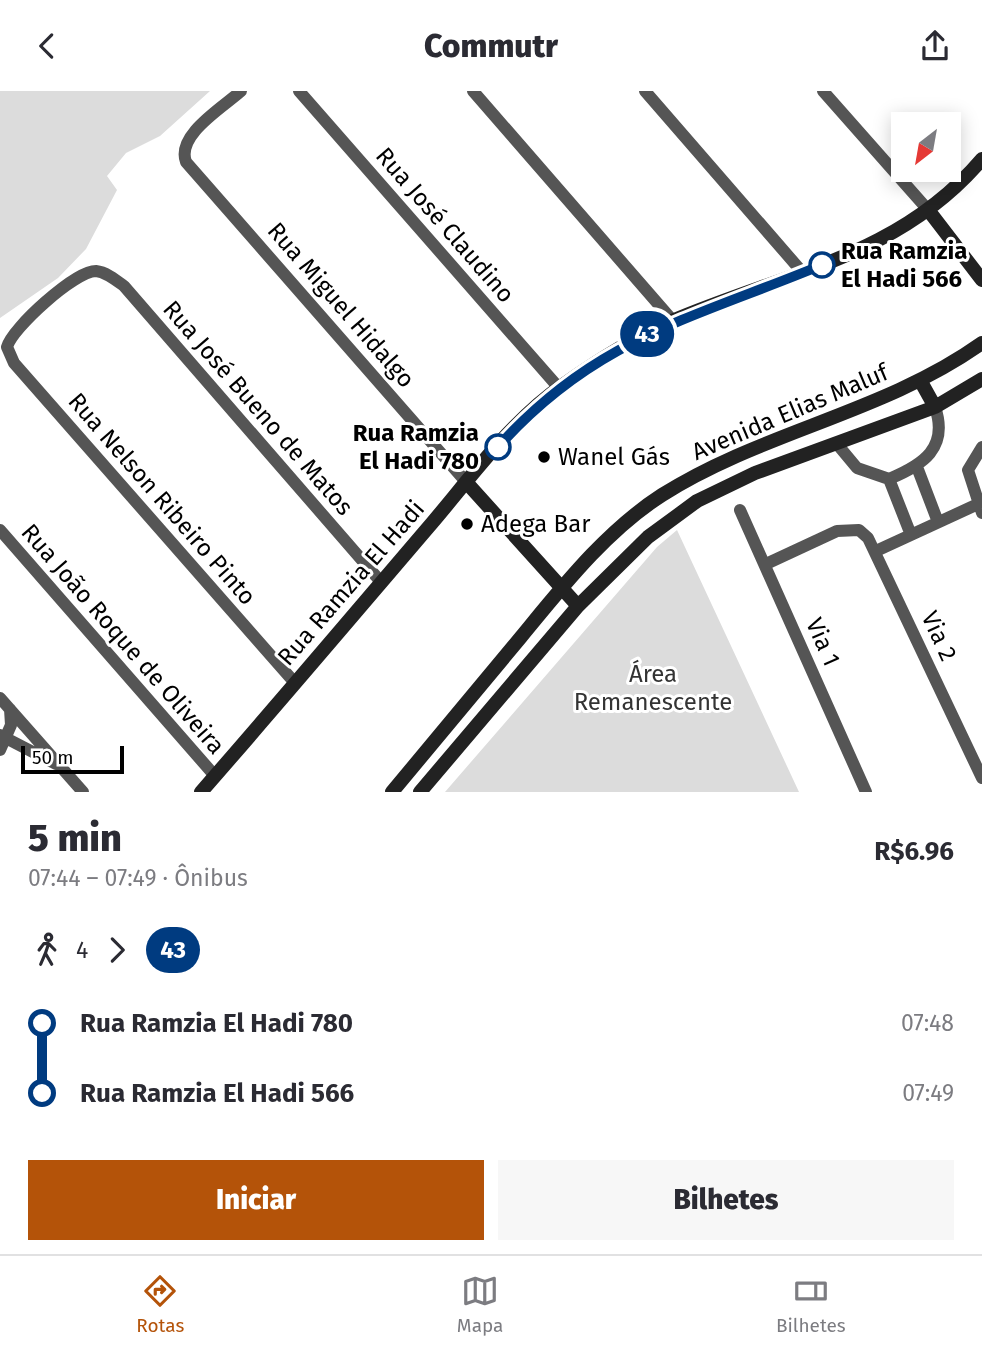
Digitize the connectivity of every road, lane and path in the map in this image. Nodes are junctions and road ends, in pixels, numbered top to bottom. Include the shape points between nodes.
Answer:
1 (241, 91) edge
2 (299, 91) edge
3 (473, 91) edge
4 (645, 91) edge
5 (823, 91) edge
6 (982, 159) edge
7 (929, 211) junction
8 (97, 271) joint
9 (803, 273) junction
10 (982, 281) edge
11 (673, 321) junction
12 (982, 343) edge
13 (982, 379) edge
14 (920, 380) junction
15 (559, 388) junction
16 (876, 403) junction
17 (935, 407) junction
18 (837, 444) junction
19 (982, 447) edge
20 (917, 467) junction
21 (889, 479) junction
22 (467, 482) junction
23 (980, 509) edge
24 (740, 510) dead end
25 (938, 522) junction
26 (0, 530) edge
27 (911, 535) junction
28 (876, 551) junction
29 (766, 564) junction
30 (382, 582) junction
31 (562, 589) junction
32 (578, 605) junction
33 (295, 683) junction
34 (0, 698) edge
35 (10, 709) junction
36 (2, 741) edge
37 (62, 767) junction
38 (215, 776) junction
39 (982, 778) edge
40 (83, 792) edge
41 (201, 792) edge
42 (392, 792) edge
43 (420, 792) edge
44 (866, 792) edge

1 - 22 street, Rua Miguel Hidalgo via 186,141 186,162
2 - 15 street, Rua José Claudino
3 - 11 street
4 - 9 street
5 - 7 street
6 - 7 street, Rua Ramzia El Hadi
7 - 9 street, Rua Ramzia El Hadi via 881,241
7 - 10 street
8 - 30 street, Rua José Bueno de Matos via 124,286
8 - 33 street, Rua Nelson Ribeiro Pinto via 69,283 9,339 7,347 14,363
9 - 11 street, Rua Ramzia El Hadi
11 - 15 street, Rua Ramzia El Hadi via 626,344
12 - 14 street, Avenida Elias Maluf
13 - 17 street, Avenida Elias Maluf
14 - 16 street, Avenida Elias Maluf
14 - 17 street
15 - 22 street, Rua Ramzia El Hadi via 523,419
16 - 18 street via 839,428
16 - 31 street, Avenida Elias Maluf via 719,463 662,495 625,522
17 - 18 street, Avenida Elias Maluf
17 - 20 street via 939,436
18 - 21 street via 857,468
18 - 32 street, Avenida Elias Maluf via 755,473 697,501 648,537
19 - 23 street via 970,462 968,479
20 - 21 street
20 - 25 street
21 - 27 street
22 - 30 street, Rua Ramzia El Hadi
22 - 31 street, Rua Miguel Hidalgo
23 - 25 street
24 - 29 street, Via 1
25 - 27 street
26 - 38 street, Rua João Roque de Oliveira
27 - 28 street
28 - 29 street via 859,530 849,528
28 - 39 street, Via 2
29 - 44 street, Via 1
30 - 33 street, Rua Ramzia El Hadi
31 - 32 street
31 - 42 street, Avenida Elias Maluf
32 - 43 street, Avenida Elias Maluf
33 - 38 street, Rua Ramzia El Hadi
34 - 35 street
35 - 36 street via 11,725
35 - 37 street
36 - 37 street
37 - 40 street
38 - 41 street, Rua Ramzia El Hadi

